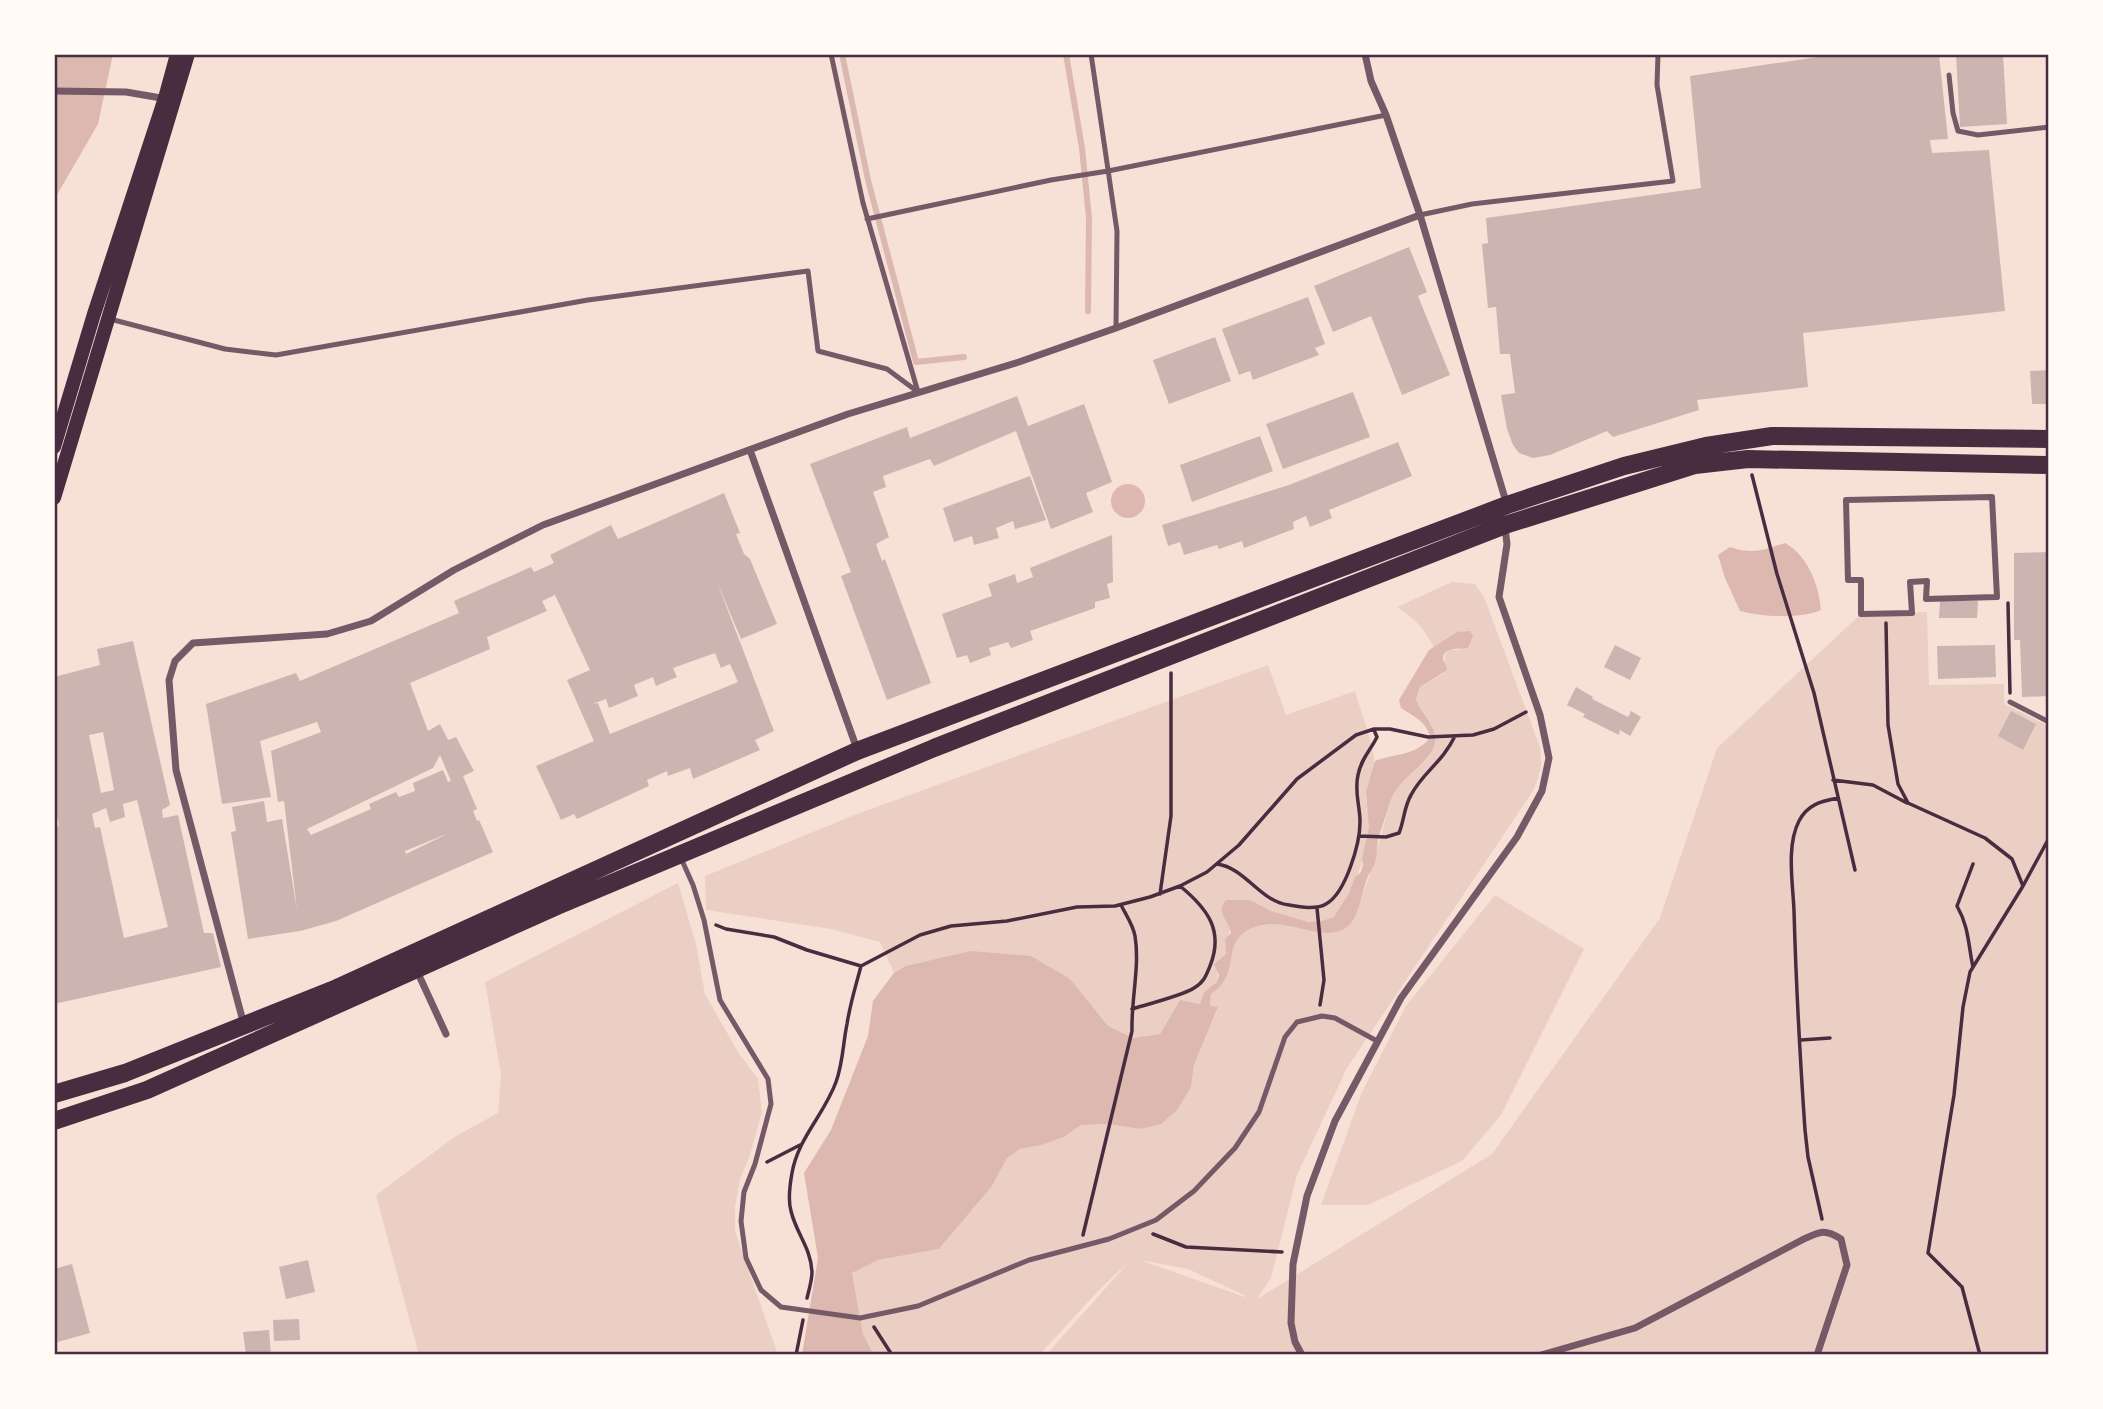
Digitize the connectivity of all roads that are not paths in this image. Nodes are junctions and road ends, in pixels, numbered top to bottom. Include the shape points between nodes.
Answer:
1 (177, 54) edge
2 (188, 54) edge
3 (831, 54) edge
4 (1091, 54) edge
5 (1365, 54) edge
6 (1658, 54) edge
7 (1949, 75) dead end
8 (54, 91) edge
9 (170, 100) junction
10 (1386, 115) junction
11 (2049, 127) edge
12 (1108, 171) junction
13 (1420, 215) junction
14 (867, 219) junction
15 (101, 316) junction
16 (1116, 328) junction
17 (918, 393) junction
18 (2049, 439) edge
19 (54, 447) edge
20 (750, 450) junction
21 (2049, 465) edge
22 (54, 498) edge
23 (1507, 505) junction
24 (1505, 525) junction
25 (1886, 614) joint
26 (2010, 702) road end
27 (2049, 722) edge
28 (857, 751) junction
29 (679, 853) junction
30 (416, 968) junction
31 (244, 1025) junction
32 (446, 1034) dead end
33 (1377, 1041) junction
34 (54, 1094) edge
35 (54, 1121) edge
36 (1302, 1355) edge
37 (1541, 1355) edge
38 (1816, 1355) edge

1 - 9 main road
2 - 9 main road
3 - 14 lane
4 - 12 lane
5 - 10 street
6 - 13 lane via 1657,85 1673,181 1472,204
7 - 11 lane via 1958,131 1978,135
8 - 9 street via 126,92
9 - 15 main road
10 - 12 lane
10 - 13 street
12 - 14 lane
12 - 16 lane via 1117,232
13 - 16 street
13 - 23 street
14 - 17 lane
15 - 17 lane via 225,349 276,355 588,300 808,271 818,351 887,369
15 - 19 main road
15 - 22 main road
16 - 17 street
17 - 20 street
18 - 23 main road via 1772,436 1624,466
20 - 28 street
20 - 31 street via 543,525 454,570 371,621 327,634 193,643 175,661 169,680 176,769
21 - 24 main road via 1748,459 1695,465
23 - 24 street
23 - 28 main road
24 - 29 main road
24 - 33 street via 1507,544 1499,597 1537,707 1549,758 1542,790 1517,837 1401,999
25 - 25 street via 1861,614 1861,580 1847,580 1846,500 1992,497 1997,597 1926,599 1927,581 1910,582 1912,613
26 - 27 lane
28 - 31 main road via 349,982
29 - 30 main road
29 - 33 lane via 704,920 720,1000 768,1079 771,1104 744,1192 741,1221 746,1258 761,1290 781,1307 860,1318 918,1306 1029,1260 1109,1239 1156,1220 1177,1206 1235,1147 1259,1112 1285,1037 1297,1022 1335,1018
30 - 32 street
30 - 35 main road via 147,1090
31 - 34 main road via 125,1073
33 - 36 street via 1335,1121 1307,1196 1293,1264 1291,1323
37 - 38 street via 1635,1328 1819,1232 1840,1239 1847,1265

